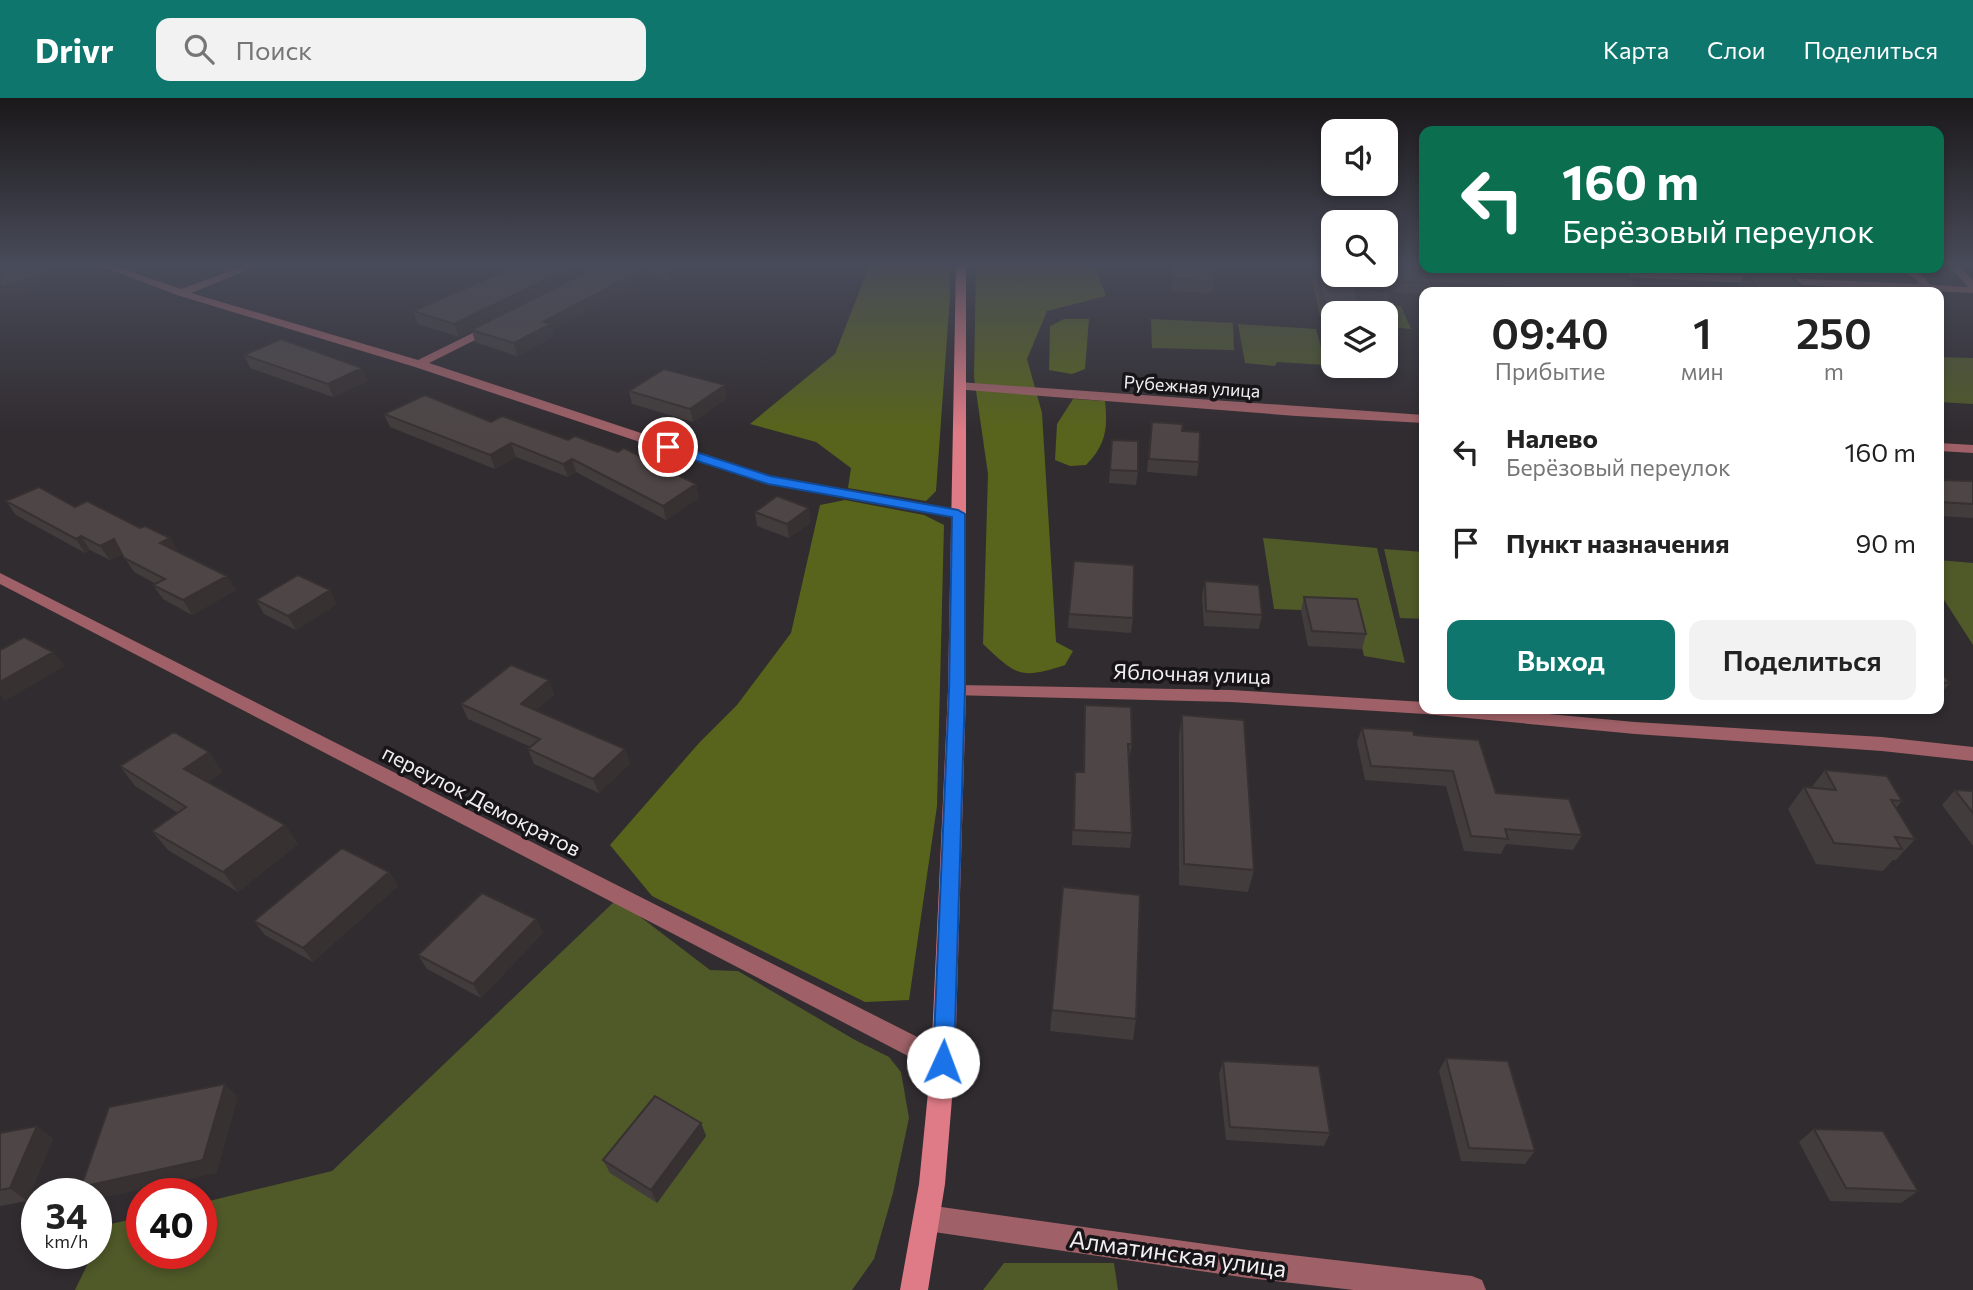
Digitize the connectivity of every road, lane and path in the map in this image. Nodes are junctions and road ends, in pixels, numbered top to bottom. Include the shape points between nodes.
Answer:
1 (270, 320) edge
2 (506, 320) edge
3 (960, 320) edge
4 (419, 364) junction
5 (958, 386) junction
6 (1419, 418) edge
7 (1944, 447) edge
8 (1973, 449) edge
9 (958, 514) junction
10 (0, 578) edge
11 (957, 691) junction
12 (1419, 708) edge
13 (1481, 714) edge
14 (1973, 754) edge
15 (943, 1062) junction
16 (927, 1218) junction
17 (914, 1290) edge
18 (1472, 1290) edge

1 - 4 street
2 - 4 street
3 - 5 street
4 - 9 street via 768,480
5 - 6 street, Рубежная улица
5 - 9 street
7 - 8 street
9 - 11 street
10 - 15 street, переулок Демократов
11 - 12 street, Яблочная улица via 1231,696
11 - 15 street
13 - 14 street
15 - 16 street
16 - 17 street
16 - 18 street, Алматинская улица via 1248,1264

